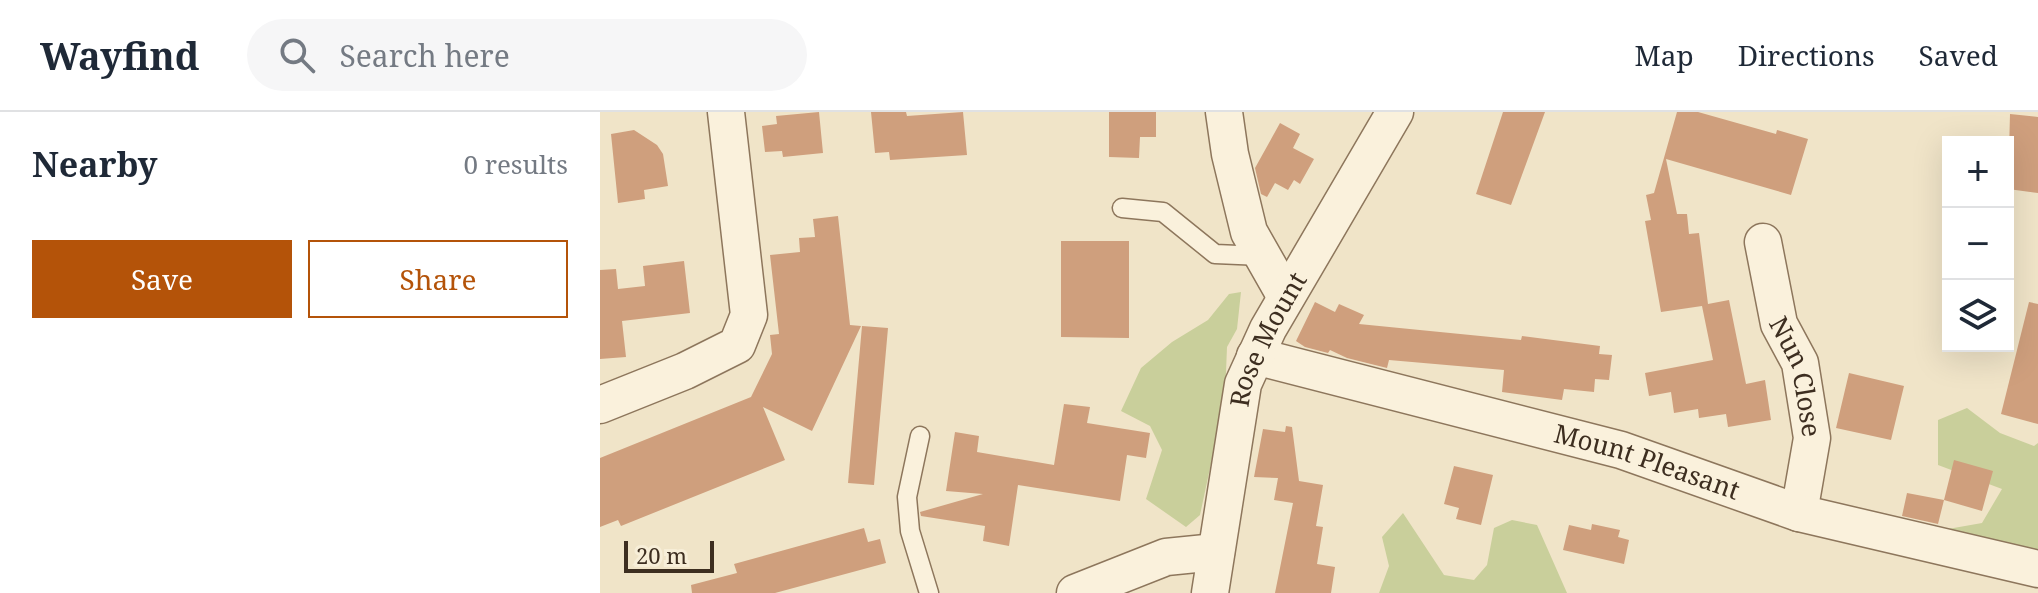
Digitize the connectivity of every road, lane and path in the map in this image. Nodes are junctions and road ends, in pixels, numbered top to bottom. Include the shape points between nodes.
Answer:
1 (726, 112) edge
2 (1224, 112) edge
3 (1395, 112) edge
4 (1122, 208) dead end
5 (1763, 242) dead end
6 (1262, 256) junction
7 (1286, 297) junction
8 (1255, 356) junction
9 (600, 405) edge
10 (920, 436) dead end
11 (1799, 513) junction
12 (1216, 552) junction
13 (2038, 569) edge
14 (929, 593) edge
15 (1075, 593) edge
16 (1210, 593) edge

1 - 9 street via 749,315 737,345
2 - 6 street via 1249,232
3 - 7 street, Rose Mount
4 - 6 lane via 1163,212 1215,254
5 - 11 street, Nun Close via 1779,324 1800,363 1812,438
6 - 7 street
7 - 8 street, Rose Mount
8 - 11 street, Mount Pleasant via 1621,450
8 - 12 street, Rose Mount via 1243,384
10 - 14 lane via 907,497 910,531
11 - 13 street, Mount Pleasant
12 - 15 street via 1166,557
12 - 16 street, Rose Mount

